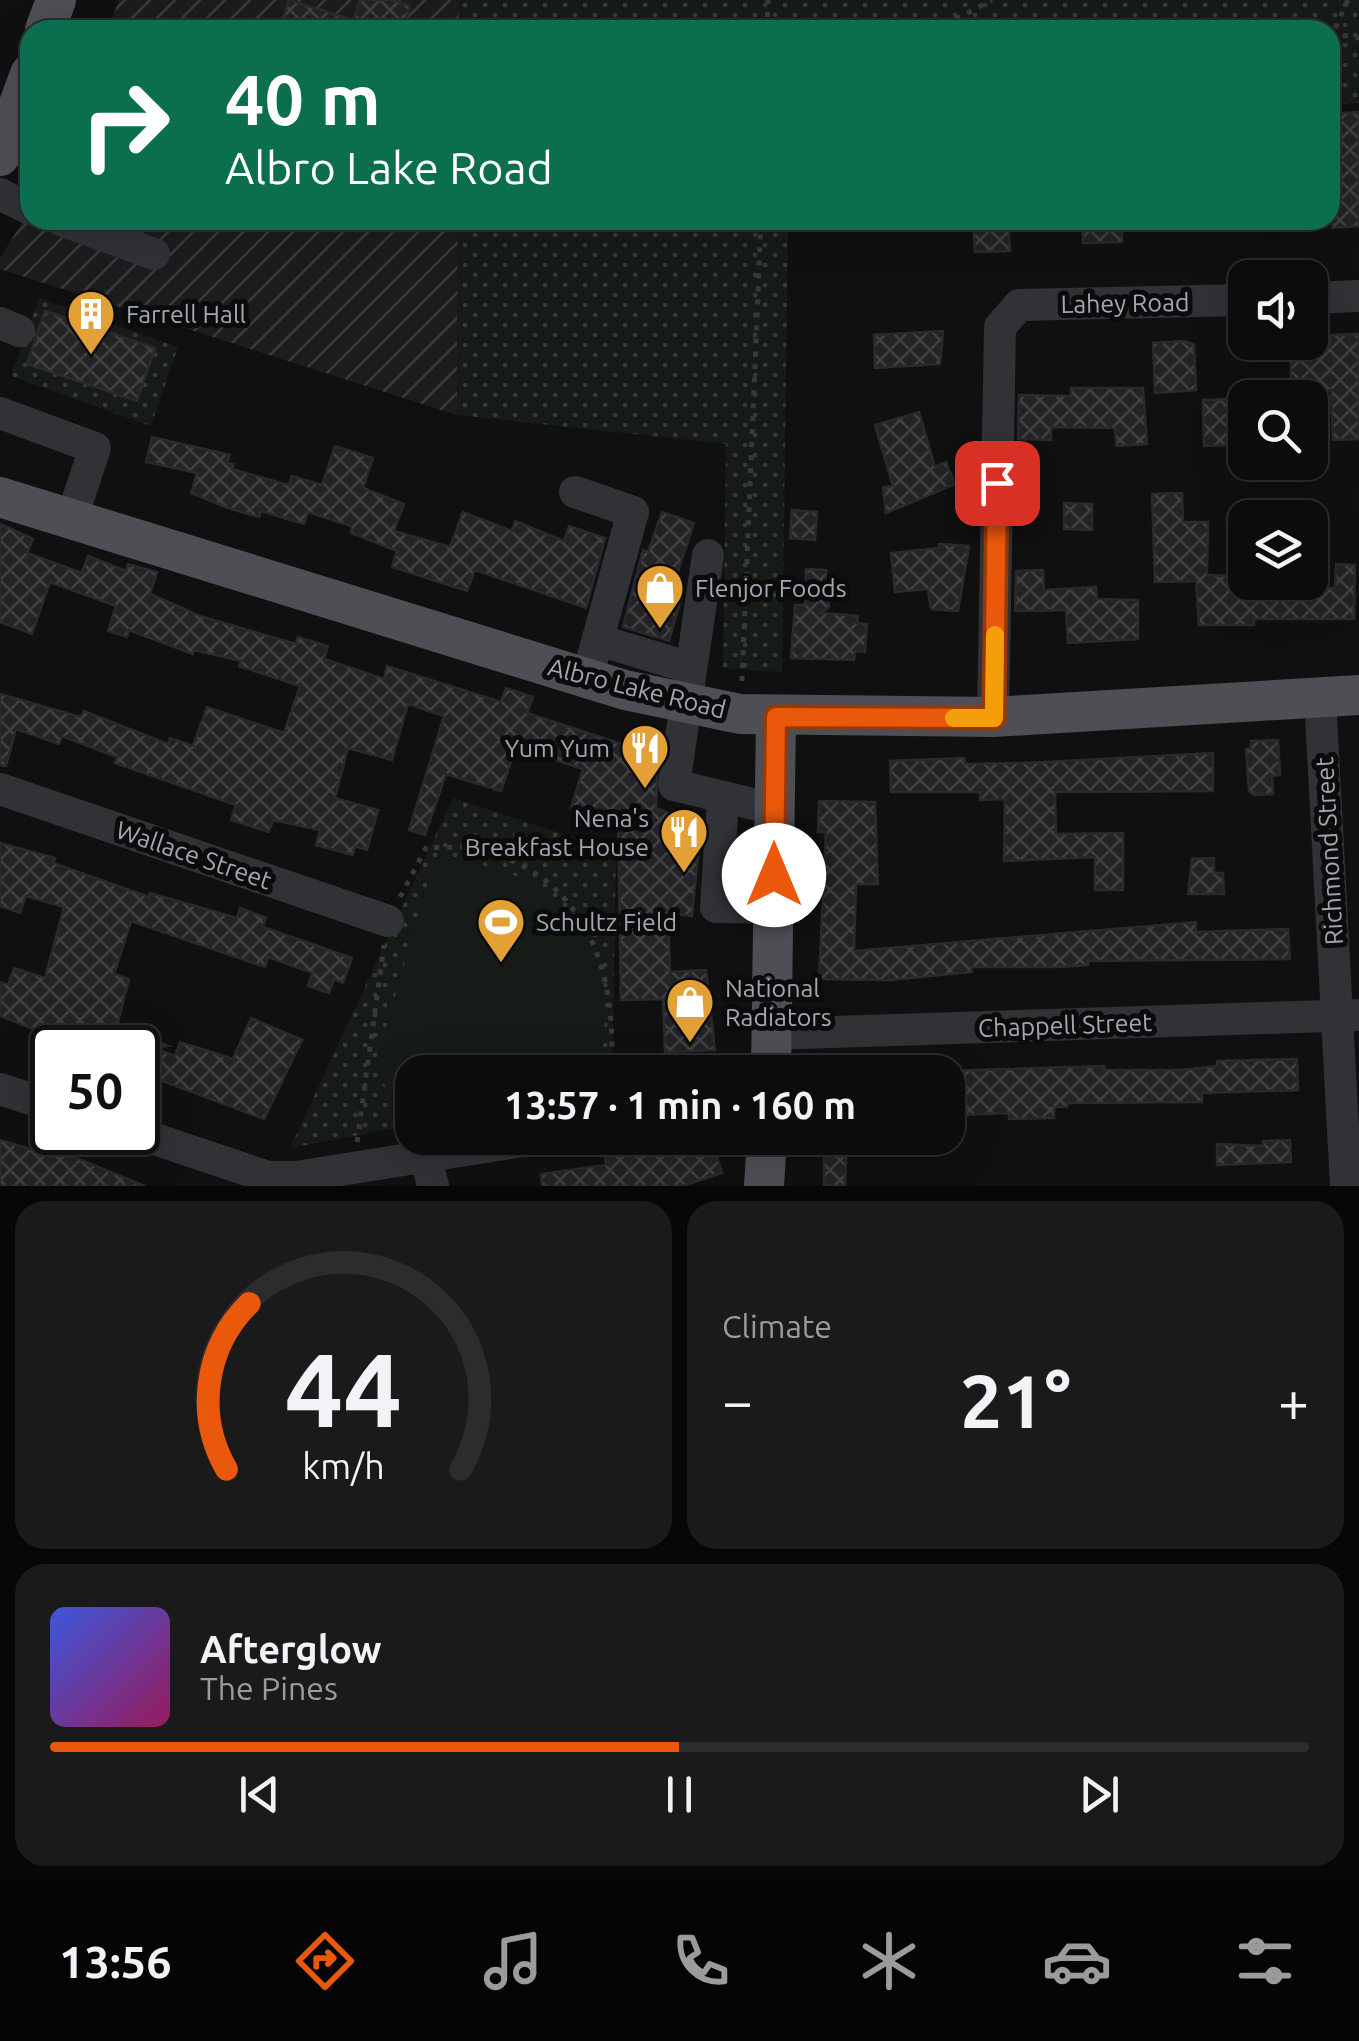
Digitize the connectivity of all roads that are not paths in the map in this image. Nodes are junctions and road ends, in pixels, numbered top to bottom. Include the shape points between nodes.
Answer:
1 (20, 100) edge
2 (1, 150) edge
3 (88, 230) edge
4 (154, 254) dead end
5 (1359, 296) edge
6 (1328, 297) edge
7 (1228, 300) edge
8 (0, 414) edge
9 (575, 492) dead end
10 (0, 497) edge
11 (71, 520) junction
12 (708, 555) dead end
13 (598, 640) junction
14 (587, 678) junction
15 (688, 686) junction
16 (1340, 696) edge
17 (758, 716) junction
18 (994, 718) junction
19 (0, 789) edge
20 (723, 800) junction
21 (774, 809) junction
22 (774, 908) junction
23 (388, 922) road end
24 (1349, 1016) edge
25 (771, 1054) edge
26 (0, 1088) edge
27 (30, 1098) edge
28 (160, 1141) edge
29 (420, 1155) edge
30 (425, 1155) edge
31 (767, 1155) edge
32 (296, 1182) edge
33 (432, 1186) edge
34 (764, 1186) edge
35 (1346, 1186) edge

1 - 2 main road
3 - 4 street
5 - 6 street
7 - 18 street, Lahey Road via 1019,306 1000,327
8 - 11 street via 95,448
9 - 13 street via 633,512
10 - 11 main road, Albro Lake Road
11 - 14 main road, Albro Lake Road
12 - 15 street
13 - 14 street
13 - 15 street
14 - 15 main road, Albro Lake Road
15 - 17 main road, Albro Lake Road
15 - 20 street via 674,785
16 - 18 main road, Albro Lake Road
16 - 24 street, Richmond Street
17 - 18 main road, Albro Lake Road
17 - 21 main road
19 - 23 street, Wallace Street
20 - 21 street
20 - 22 street via 716,906
21 - 22 main road
22 - 25 main road
24 - 25 street, Chappell Street
24 - 35 street, Richmond Street
26 - 27 street
28 - 32 street
29 - 32 street
30 - 33 street
31 - 34 main road

